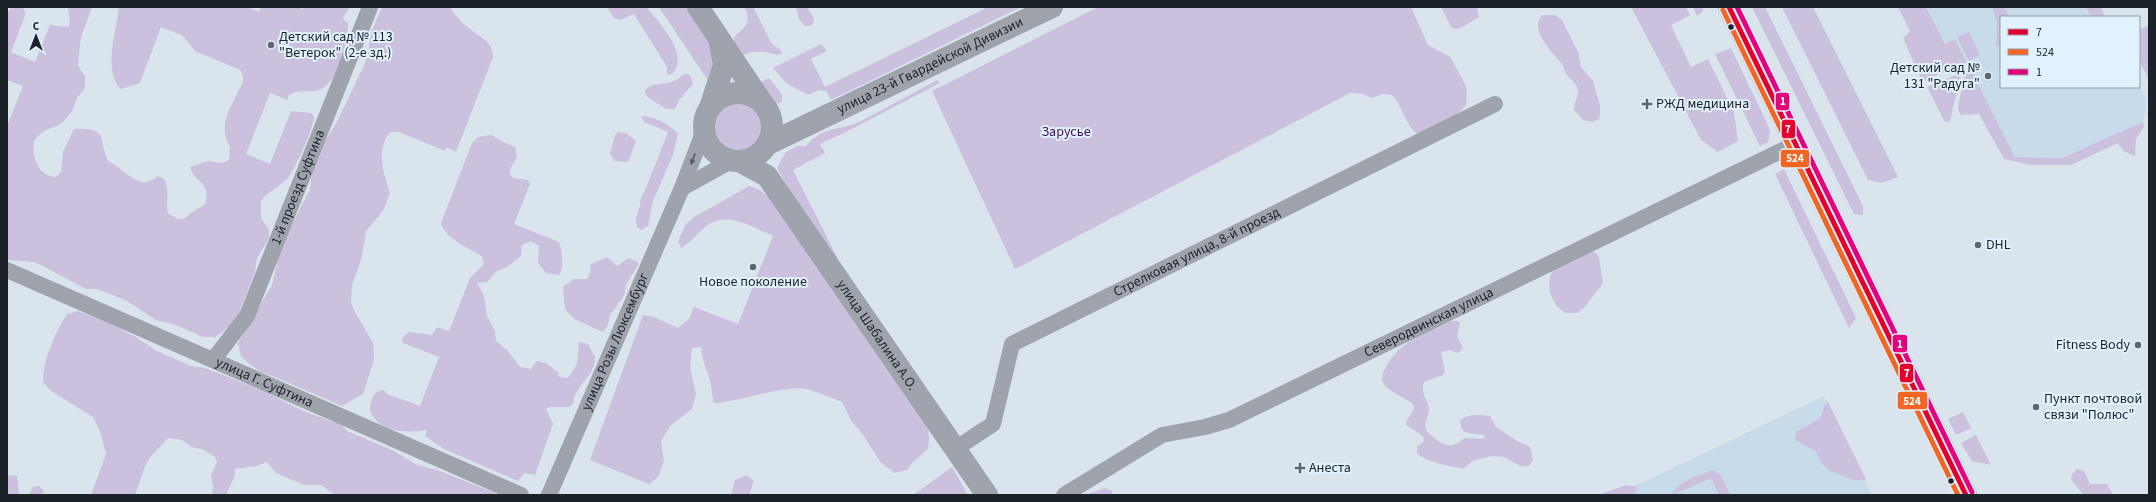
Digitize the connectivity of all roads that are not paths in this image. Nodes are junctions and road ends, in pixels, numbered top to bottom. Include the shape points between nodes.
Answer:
1 (370, 7) edge
2 (698, 7) edge
3 (1052, 7) edge
4 (1729, 7) edge
5 (720, 40) junction
6 (1495, 104) dead end
7 (711, 105) junction
8 (766, 109) junction
9 (808, 125) junction
10 (704, 130) junction
11 (1794, 144) junction
12 (766, 147) junction
13 (736, 161) junction
14 (767, 176) junction
15 (682, 188) junction
16 (7, 270) edge
17 (213, 360) junction
18 (955, 449) junction
19 (521, 495) edge
20 (549, 495) edge
21 (987, 495) edge
22 (1064, 495) edge
23 (1966, 495) edge

1 - 17 street, 1-й проезд Суфтина via 247,316
2 - 5 street
3 - 9 street, улица 23-й Гвардейской Дивизии
4 - 11 street
5 - 7 street via 724,65
5 - 8 street
6 - 18 street, Стрелковая улица, 8-й проезд via 1012,344 993,424
7 - 8 street via 723,96 738,92 753,96
7 - 10 street
8 - 9 street
8 - 12 street via 772,131
9 - 12 street, улица 23-й Гвардейской Дивизии
10 - 13 street via 708,143 716,153
10 -> 15 street, улица Розы Люксембург
11 - 22 street, Северодвинская улица via 1229,420 1162,435
11 - 23 street
12 - 13 street via 754,158
12 - 14 street
13 - 14 street
13 - 15 street
14 - 18 street, улица Шабалина А.О.
15 - 20 street, улица Розы Люксембург
16 - 17 street, улица Г. Суфтина
17 - 19 street, улица Г. Суфтина
18 - 21 street, улица Шабалина А.О.

